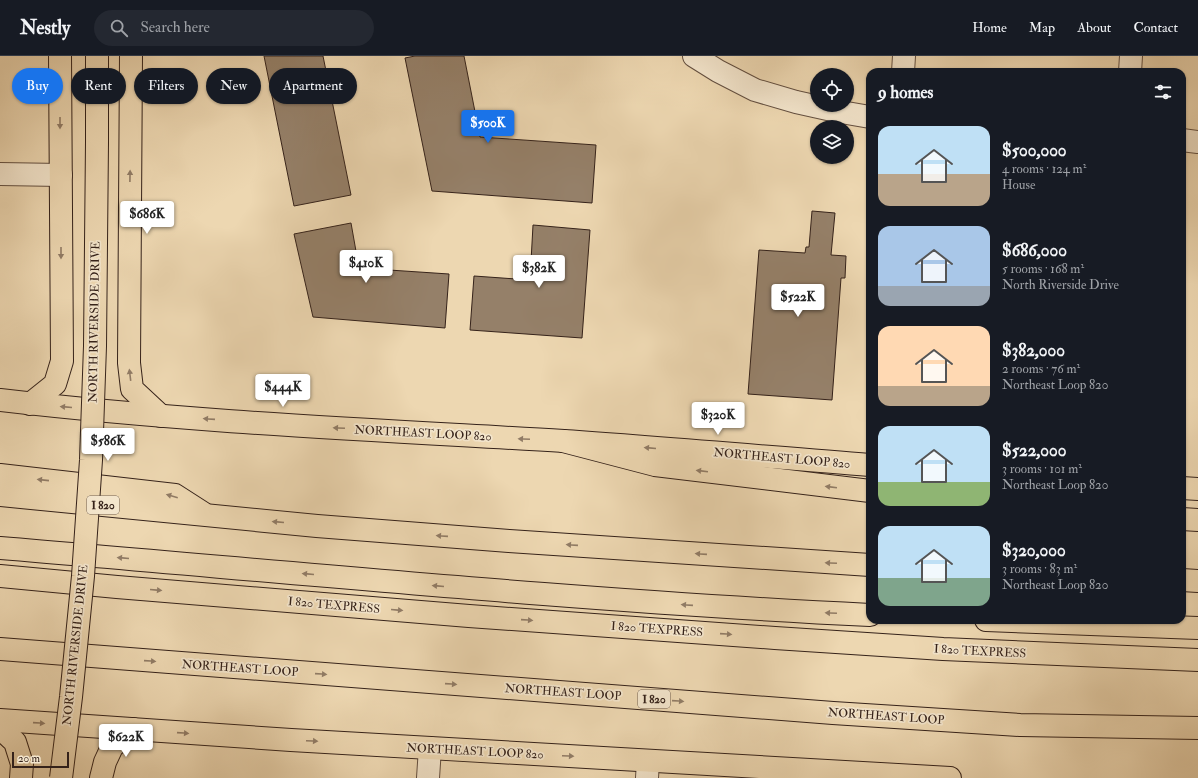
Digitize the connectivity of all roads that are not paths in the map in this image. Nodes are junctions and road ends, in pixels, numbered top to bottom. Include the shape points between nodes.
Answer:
1 (60, 56) edge
2 (98, 56) edge
3 (131, 56) edge
4 (694, 56) edge
5 (904, 56) edge
6 (1131, 56) edge
7 (903, 68) edge
8 (1130, 68) edge
9 (866, 116) edge
10 (1186, 140) edge
11 (1198, 142) edge
12 (0, 174) edge
13 (61, 175) junction
14 (0, 400) edge
15 (30, 404) junction
16 (161, 416) junction
17 (563, 441) junction
18 (866, 465) edge
19 (0, 475) edge
20 (1186, 488) edge
21 (1198, 489) edge
22 (866, 491) edge
23 (0, 495) edge
24 (205, 515) junction
25 (1186, 518) edge
26 (1198, 520) edge
27 (0, 548) edge
28 (866, 565) edge
29 (0, 577) edge
30 (1186, 580) edge
31 (1198, 581) edge
32 (866, 615) edge
33 (1092, 624) edge
34 (1198, 628) edge
35 (0, 649) edge
36 (1198, 660) edge
37 (0, 720) edge
38 (0, 728) edge
39 (1198, 728) edge
40 (133, 730) junction
41 (430, 748) junction
42 (647, 769) edge
43 (21, 778) edge
44 (61, 778) edge
45 (102, 778) edge
46 (428, 778) edge
47 (950, 778) edge

1 -> 13 main road
2 - 44 main road, NORTH RIVERSIDE DRIVE, bridge via 95,346 91,460 71,697
16 -> 3 main road via 132,389 128,363
4 - 9 street via 755,90 833,111
5 - 7 street
6 - 8 street
10 - 11 street
12 - 13 street
13 -> 15 main road via 62,361 55,384
14 - 15 main road, NORTHEAST LOOP 820
16 -> 15 main road, NORTHEAST LOOP 820
17 -> 16 main road, NORTHEAST LOOP 820
18 -> 17 main road, NORTHEAST LOOP 820
22 -> 17 main road via 655,465
24 -> 19 main road via 175,495
20 - 21 main road
23 - 24 main road, I 820
28 -> 24 main road, I 820 via 317,526
25 - 26 main road
32 -> 27 main road via 484,590
29 -> 36 main road, I 820 TEXPRESS via 477,616 936,649
30 - 31 main road
33 - 34 main road
35 -> 39 main road, NORTHEAST LOOP / I 820 via 833,713 1020,725
37 -> 40 main road, NORTHEAST LOOP 820
38 - 43 main road via 15,742 22,764
40 -> 41 main road, NORTHEAST LOOP 820
40 - 45 main road via 112,747 105,762
41 -> 42 main road, NORTHEAST LOOP 820
41 - 46 street
42 - 47 main road, NORTHEAST LOOP 820

